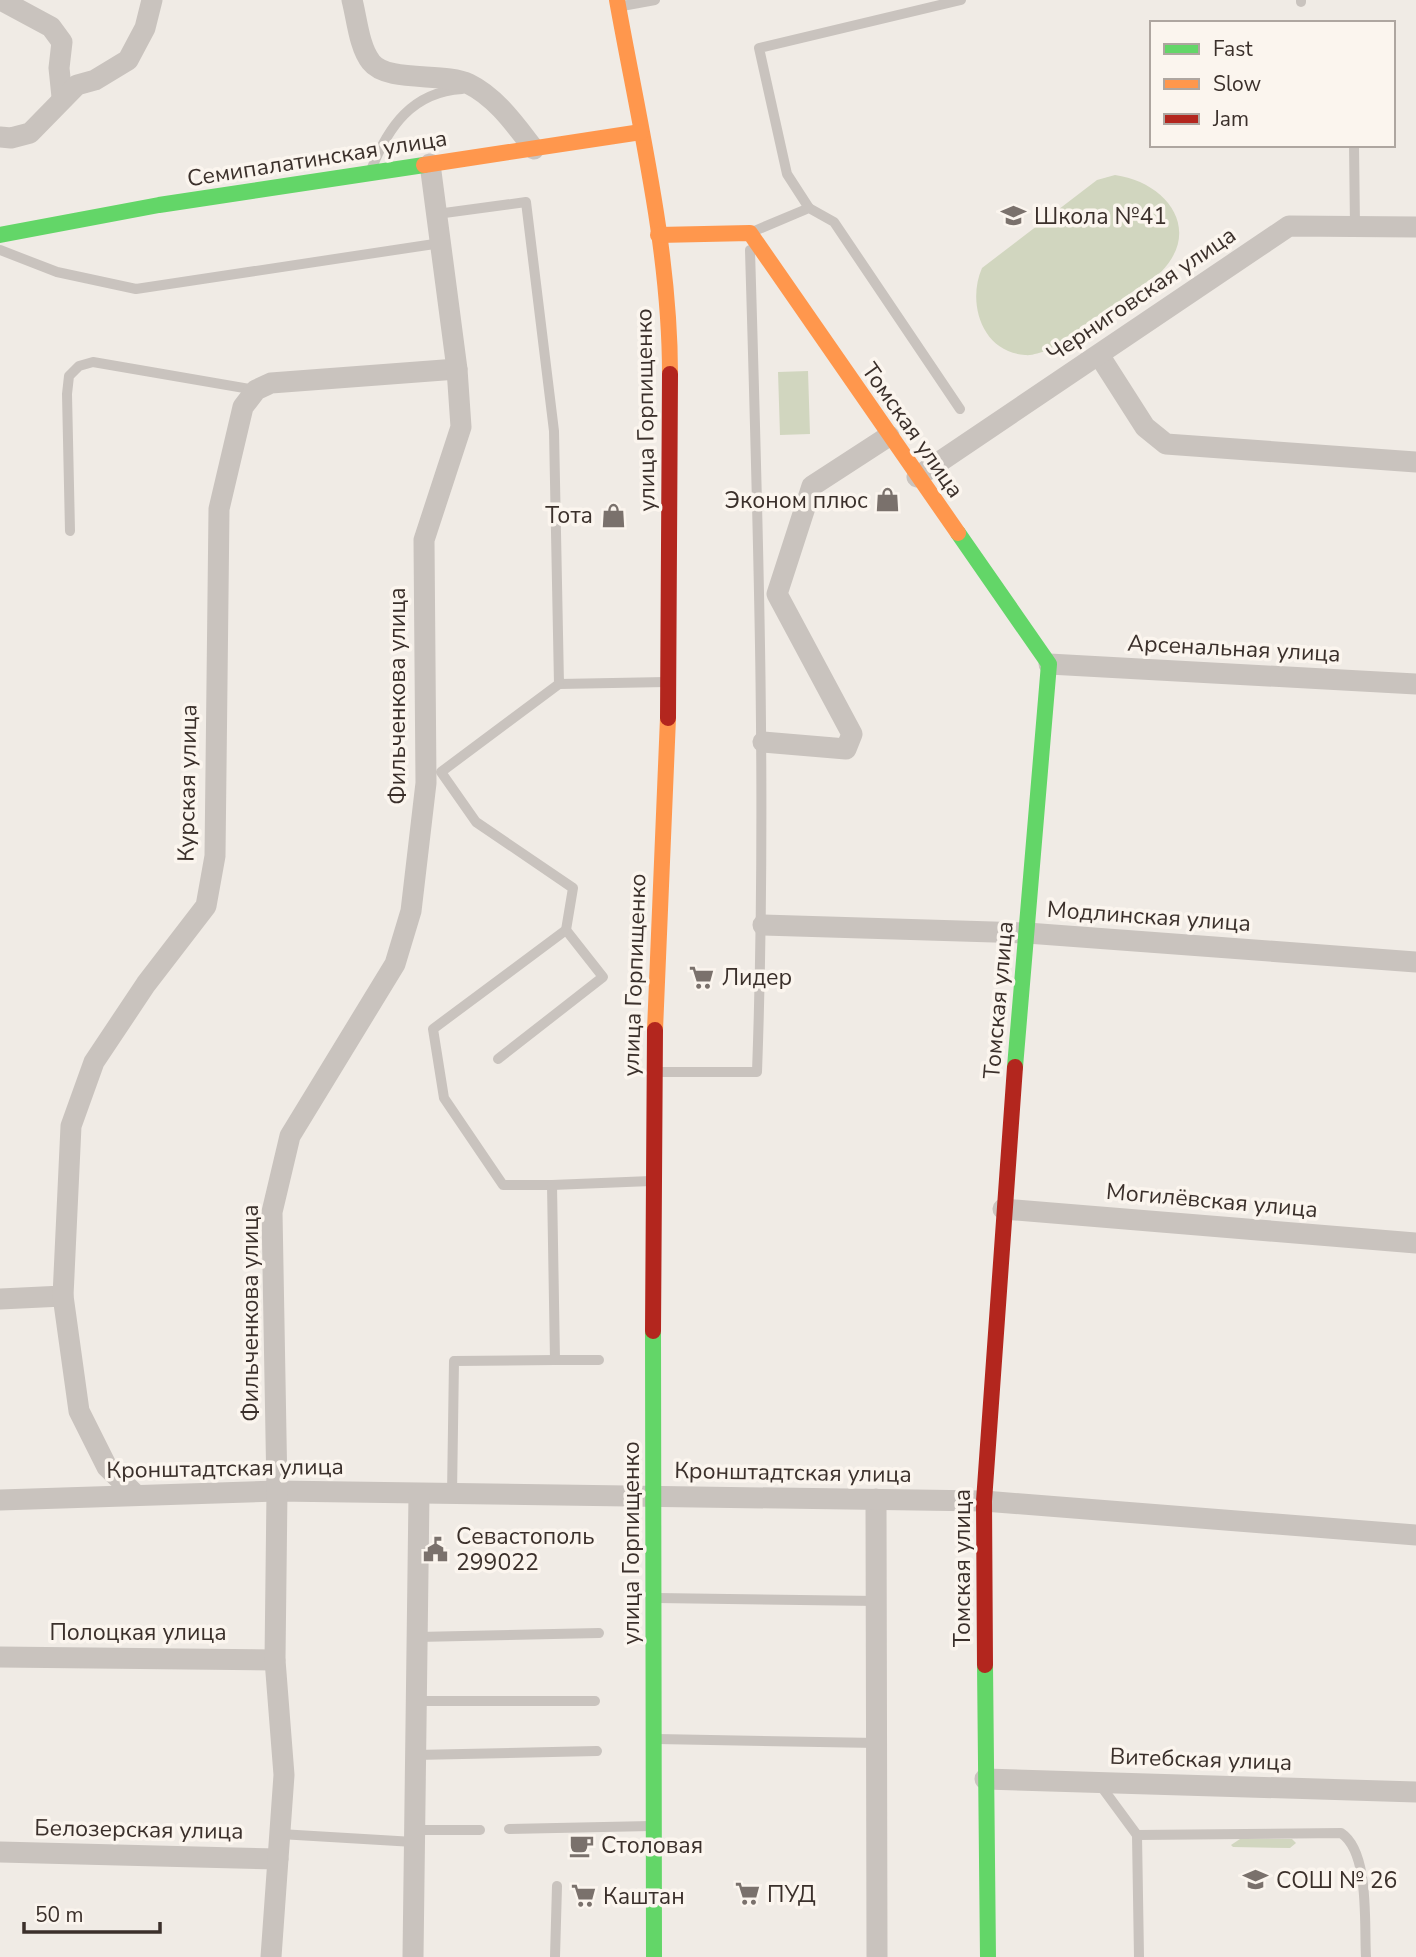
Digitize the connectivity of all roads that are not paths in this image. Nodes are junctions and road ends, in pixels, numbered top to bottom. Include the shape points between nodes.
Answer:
1 (1, 0) edge
2 (152, 0) edge
3 (352, 0) edge
4 (655, 0) edge
5 (961, 0) edge
6 (618, 3) edge
7 (478, 89) junction
8 (62, 97) junction
9 (641, 131) junction
10 (0, 137) edge
11 (1354, 147) edge
12 (534, 149) junction
13 (430, 164) junction
14 (369, 173) junction
15 (809, 208) junction
16 (437, 214) junction
17 (1416, 226) edge
18 (1355, 227) junction
19 (750, 233) junction
20 (0, 234) edge
21 (658, 235) junction
22 (441, 243) junction
23 (0, 250) edge
24 (1099, 355) junction
25 (457, 369) junction
26 (256, 390) junction
27 (960, 409) dead end
28 (889, 436) junction
29 (1416, 462) edge
30 (917, 477) junction
31 (70, 531) dead end
32 (768, 594) junction
33 (1049, 664) junction
34 (669, 681) junction
35 (559, 684) junction
36 (1416, 684) edge
37 (763, 742) junction
38 (763, 925) junction
39 (566, 930) junction
40 (1027, 933) junction
41 (1416, 962) edge
42 (498, 1059) dead end
43 (653, 1072) junction
44 (653, 1181) junction
45 (552, 1185) junction
46 (1003, 1209) junction
47 (1416, 1243) edge
48 (63, 1296) junction
49 (0, 1300) edge
50 (555, 1360) junction
51 (599, 1360) dead end
52 (277, 1491) junction
53 (419, 1494) junction
54 (452, 1494) junction
55 (136, 1495) junction
56 (654, 1495) junction
57 (876, 1499) junction
58 (0, 1500) edge
59 (984, 1501) junction
60 (1416, 1535) edge
61 (654, 1598) junction
62 (877, 1601) junction
63 (599, 1633) dead end
64 (417, 1637) junction
65 (0, 1657) edge
66 (275, 1660) junction
67 (416, 1701) junction
68 (595, 1702) dead end
69 (654, 1739) junction
70 (877, 1743) junction
71 (597, 1751) dead end
72 (415, 1755) junction
73 (985, 1779) junction
74 (1098, 1782) junction
75 (1416, 1792) edge
76 (654, 1826) junction
77 (509, 1829) dead end
78 (480, 1830) dead end
79 (280, 1834) junction
80 (414, 1835) junction
81 (1137, 1835) junction
82 (0, 1852) edge
83 (278, 1859) junction
84 (557, 1886) dead end
85 (271, 1957) edge
86 (413, 1957) edge
87 (555, 1957) edge
88 (654, 1957) edge
89 (877, 1957) edge
90 (988, 1957) edge
91 (1139, 1957) edge
92 (1366, 1957) edge

1 - 8 street via 51,27 62,42
2 - 8 street via 145,28 128,60
3 - 7 street via 366,54 379,69 451,78
4 - 6 lane
5 - 15 lane via 760,48 787,174
6 - 9 main road, улица Горпищенко
7 - 12 street
7 - 14 lane via 448,90 409,107 382,142
8 - 10 street via 30,133
9 - 12 main road, Семипалатинская улица
9 - 21 main road, улица Горпищенко
11 - 18 lane
12 - 13 main road, Семипалатинская улица
13 - 14 main road, Семипалатинская улица
13 - 16 street, Фильченкова улица
14 - 20 main road, Семипалатинская улица
15 - 19 lane
15 - 27 lane via 834,222
16 - 22 street, Фильченкова улица
16 - 35 lane via 526,202 554,431
17 - 18 street, Черниговская улица
18 - 24 street, Черниговская улица via 1289,226
19 - 21 main road
19 - 28 main road, Томская улица
19 - 32 lane
21 - 34 main road, улица Горпищенко via 670,334
22 - 23 lane via 136,289 57,272
22 - 25 street, Фильченкова улица
24 - 29 street via 1145,427 1166,444
24 - 30 street, Черниговская улица
25 - 26 street via 271,383
25 - 52 street, Фильченкова улица via 461,427 424,540 426,783 411,911 396,964 290,1136 272,1212
26 - 31 lane via 93,362 79,366 69,376 67,394
26 - 48 street, Курская улица via 243,407 219,509 215,856 206,906 94,1062 71,1126
28 - 30 main road, Томская улица
28 - 32 street via 812,486
30 - 33 main road, Томская улица
32 - 37 lane
32 - 37 street via 852,734 846,748
33 - 36 street, Арсенальная улица
33 - 40 main road, Томская улица
34 - 35 lane
34 - 43 main road, улица Горпищенко
35 - 39 lane via 441,772 476,822 573,888
37 - 38 lane
38 - 40 street, Модлинская улица
38 - 43 lane via 757,1072
39 - 42 lane via 603,977
39 - 45 lane via 433,1029 444,1098 503,1185
40 - 41 street, Модлинская улица
40 - 46 main road, Томская улица
43 - 44 main road, улица Горпищенко
44 - 45 lane
44 - 56 main road, улица Горпищенко
45 - 50 lane
46 - 47 street, Могилёвская улица
46 - 59 main road, Томская улица
48 - 49 street
48 - 55 street, Курская улица via 79,1411 107,1467
50 - 51 lane
50 - 54 lane via 454,1361
52 - 53 street, Кронштадтская улица
52 - 55 street, Кронштадтская улица
52 - 66 street, Фильченкова улица
53 - 54 street, Кронштадтская улица
53 - 64 street
54 - 56 street, Кронштадтская улица
55 - 58 street, Кронштадтская улица
56 - 57 street, Кронштадтская улица
56 - 61 main road, улица Горпищенко
57 - 59 street, Кронштадтская улица
57 - 62 street
59 - 60 street, Кронштадтская улица
59 - 73 main road, Томская улица
61 - 62 lane
61 - 69 main road, улица Горпищенко
62 - 70 street
63 - 64 lane
64 - 67 street
65 - 66 street, Полоцкая улица
66 - 79 street, Фильченкова улица via 284,1775
67 - 68 lane
67 - 72 street
69 - 70 lane
69 - 76 main road, улица Горпищенко
70 - 89 street
71 - 72 lane
72 - 80 street
73 - 74 street, Витебская улица
73 - 90 main road, Томская улица
74 - 75 street, Витебская улица
74 - 81 lane
76 - 77 lane
76 - 88 main road, улица Горпищенко
78 - 80 lane
79 - 80 lane
79 - 83 street, Фильченкова улица
80 - 86 street
81 - 91 lane
81 - 92 lane via 1341,1833 1353,1840 1360,1859
82 - 83 street, Белозерская улица
83 - 85 street, Фильченкова улица
84 - 87 lane

